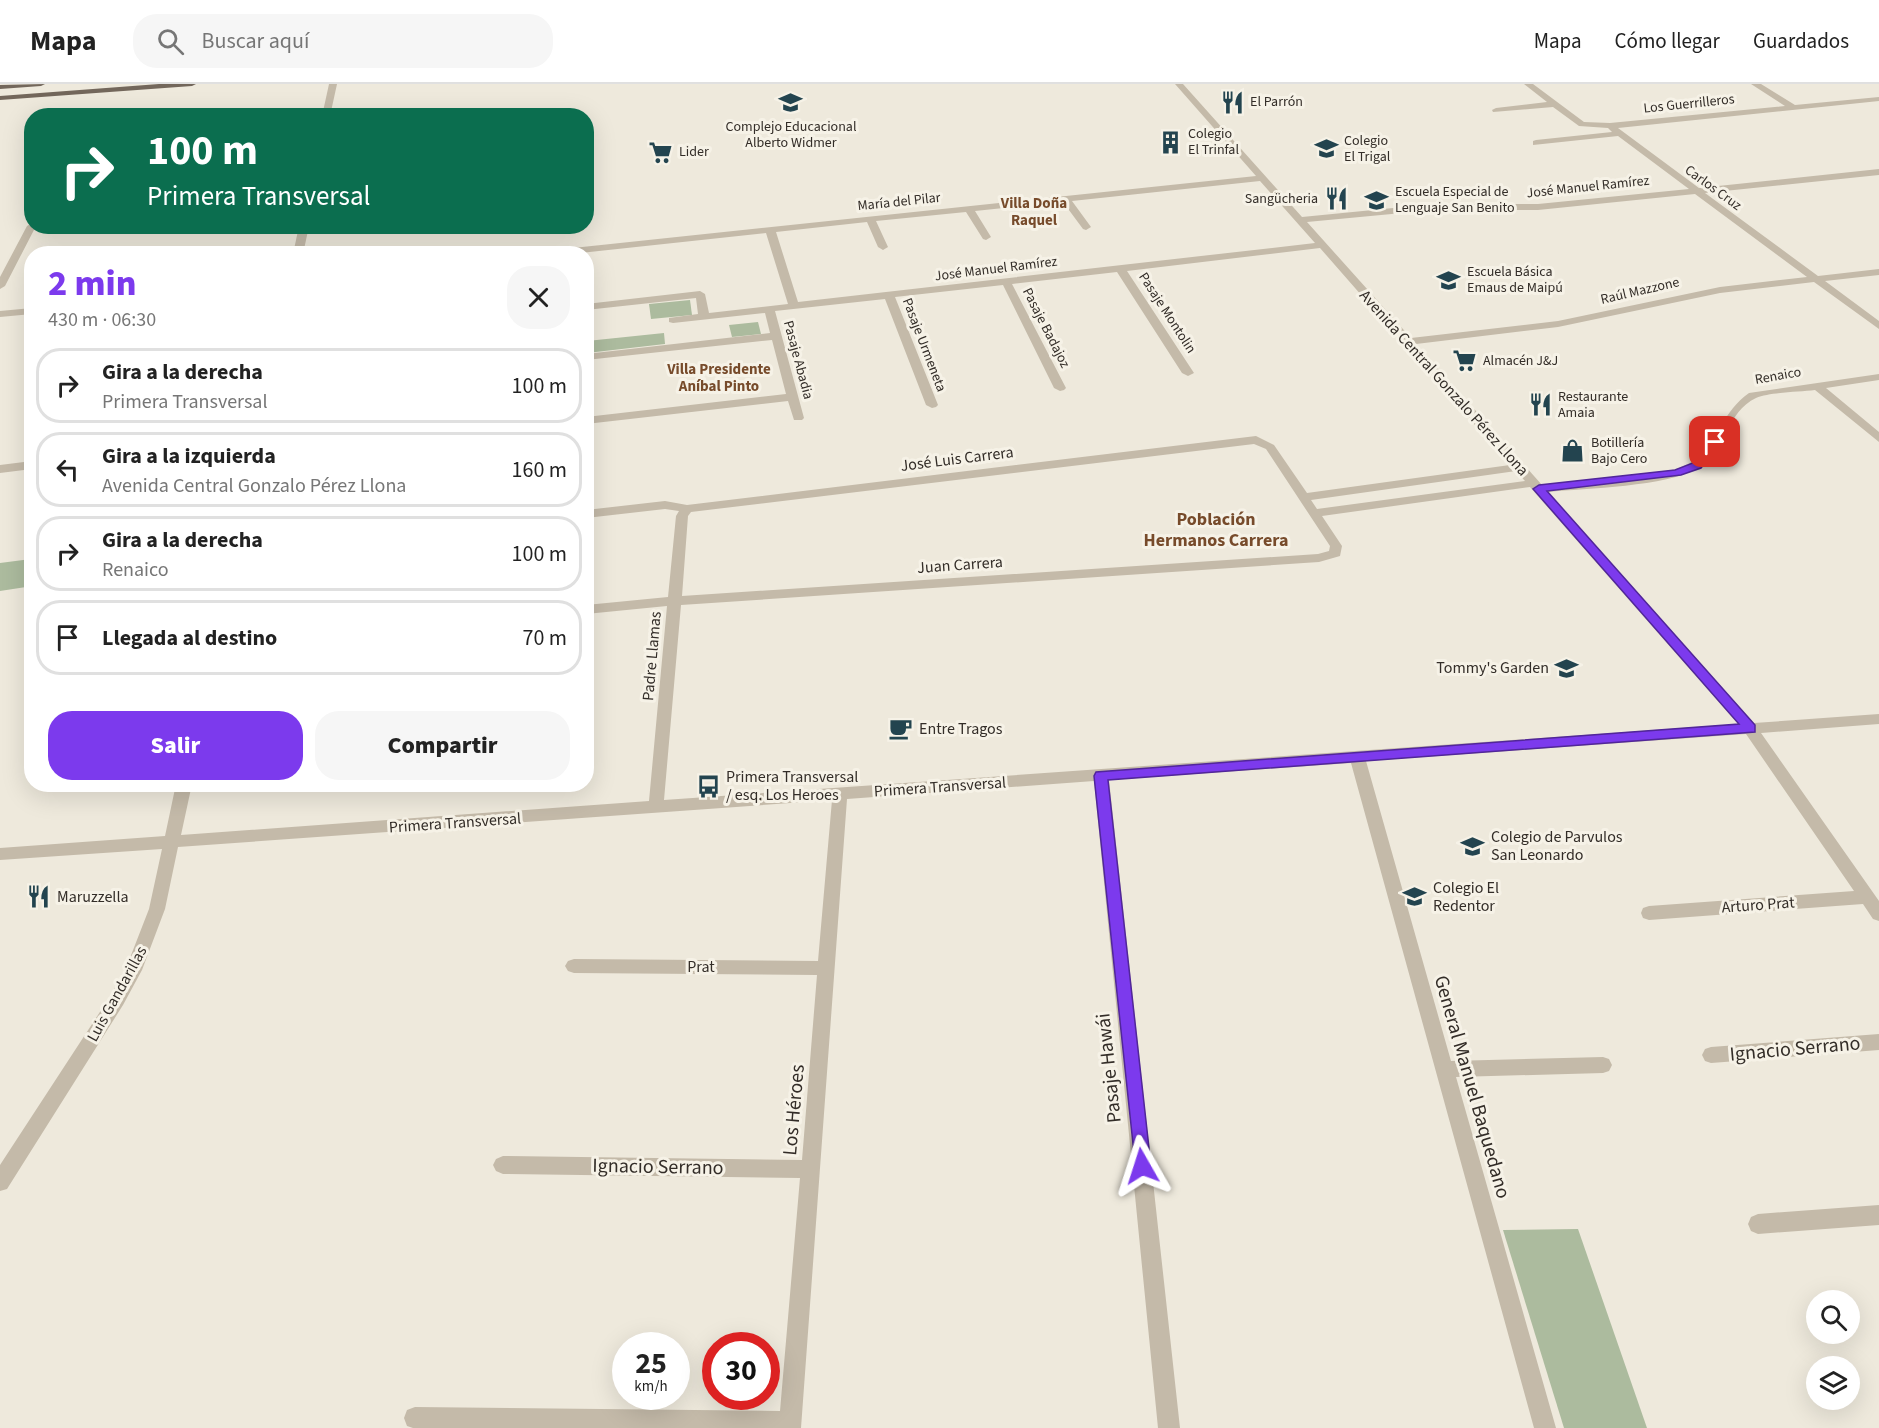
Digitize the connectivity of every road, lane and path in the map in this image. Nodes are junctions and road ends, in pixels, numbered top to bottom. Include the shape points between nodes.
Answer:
1 (41, 84) edge
2 (192, 84) edge
3 (333, 84) edge
4 (1179, 84) edge
5 (1528, 84) edge
6 (1755, 84) edge
7 (0, 87) edge
8 (0, 98) edge
9 (1879, 99) edge
10 (1555, 104) junction
11 (1793, 107) junction
12 (328, 108) edge
13 (1496, 110) dead end
14 (1610, 126) junction
15 (1617, 134) junction
16 (1536, 143) dead end
17 (1879, 172) edge
18 (1262, 178) junction
19 (1695, 190) junction
20 (1065, 198) junction
21 (968, 208) junction
22 (870, 219) junction
23 (1300, 220) junction
24 (1086, 227) dead end
25 (770, 229) junction
26 (28, 234) edge
27 (986, 237) dead end
28 (1322, 245) junction
29 (883, 247) dead end
30 (594, 248) edge
31 (1120, 268) junction
32 (1879, 272) edge
33 (1815, 279) junction
34 (1006, 282) junction
35 (0, 286) edge
36 (889, 295) junction
37 (594, 306) edge
38 (794, 306) junction
39 (769, 309) junction
40 (24, 312) edge
41 (0, 314) edge
42 (704, 316) junction
43 (673, 320) dead end
44 (1879, 326) edge
45 (776, 336) junction
46 (1408, 342) junction
47 (594, 356) edge
48 (1188, 373) dead end
49 (1879, 377) edge
50 (1816, 385) junction
51 (1060, 387) dead end
52 (792, 397) junction
53 (932, 405) dead end
54 (798, 418) dead end
55 (594, 420) edge
56 (1879, 438) edge
57 (24, 466) edge
58 (1519, 467) junction
59 (0, 469) edge
60 (1536, 486) junction
61 (1304, 497) junction
62 (687, 509) junction
63 (594, 513) edge
64 (1315, 513) junction
65 (1335, 553) joint
66 (674, 602) junction
67 (594, 609) edge
68 (1879, 719) edge
69 (1750, 728) junction
70 (1357, 757) junction
71 (1101, 776) junction
72 (182, 792) edge
73 (840, 795) junction
74 (656, 808) junction
75 (171, 843) junction
76 (0, 854) edge
77 (1867, 897) junction
78 (1649, 913) dead end
79 (1879, 914) edge
80 (574, 966) dead end
81 (828, 968) junction
82 (1879, 1042) edge
83 (1711, 1055) dead end
84 (1603, 1065) dead end
85 (1444, 1069) junction
86 (503, 1165) dead end
87 (812, 1169) junction
88 (0, 1182) edge
89 (1879, 1215) edge
90 (1758, 1224) dead end
91 (415, 1418) dead end
92 (791, 1425) edge
93 (1169, 1428) edge
94 (1545, 1428) edge

1 - 7 main road
2 - 8 main road
3 - 12 street
4 - 18 street, Avenida Central Gonzalo Pérez Llona
5 - 10 street
6 - 11 street
9 - 11 street, Los Guerrilleros
10 - 13 street
10 - 14 street via 1582,124
11 - 14 street, Los Guerrilleros
14 - 15 street, Carlos Cruz
15 - 16 street
15 - 19 street, Carlos Cruz
17 - 19 street, José Manuel Ramírez
18 - 20 street, María del Pilar
18 - 23 street, Avenida Central Gonzalo Pérez Llona
19 - 23 street, José Manuel Ramírez via 1538,207 1426,208
19 - 33 street, Carlos Cruz
20 - 21 street, María del Pilar
20 - 24 street
21 - 22 street, María del Pilar
21 - 27 street
22 - 25 street, María del Pilar
22 - 29 street
23 - 28 street, Avenida Central Gonzalo Pérez Llona
25 - 30 street, María del Pilar
25 - 38 street, Pasaje Abadia
26 - 35 street
28 - 31 street, José Manuel Ramírez
28 - 46 street, Avenida Central Gonzalo Pérez Llona
31 - 34 street, José Manuel Ramírez
31 - 48 street, Pasaje Montolin
32 - 33 street, Raúl Mazzone
33 - 44 street, Carlos Cruz
33 - 46 street, Raúl Mazzone via 1696,294 1539,327
34 - 36 street, José Manuel Ramírez
34 - 51 street, Pasaje Badajoz
36 - 38 street, José Manuel Ramírez
36 - 53 street, Pasaje Urmeneta
37 - 42 street via 700,294
38 - 39 street, José Manuel Ramírez
39 - 42 street, José Manuel Ramírez
39 - 45 street, Pasaje Abadia
40 - 41 street
42 - 43 street, José Manuel Ramírez
45 - 47 street
45 - 52 street, Pasaje Abadia
46 - 58 street, Avenida Central Gonzalo Pérez Llona
49 - 50 street, Renaico
50 - 56 street
50 - 60 street, Renaico via 1761,392 1745,400 1702,460 1689,470
52 - 54 street, Pasaje Abadia
52 - 55 street
57 - 59 street
58 - 60 street, Avenida Central Gonzalo Pérez Llona
58 - 61 street
60 - 64 street
60 - 69 street, Avenida Central Gonzalo Pérez Llona
61 - 62 street, José Luis Carrera via 1270,447 1256,440
61 - 64 street, José Luis Carrera
62 - 63 street, José Luis Carrera via 665,505
62 - 66 street, Padre Llamas via 682,516
64 - 65 street, José Luis Carrera via 1336,546
65 - 66 street, Juan Carrera via 1320,558
66 - 67 street, Juan Carrera
66 - 74 street, Padre Llamas
68 - 69 street, Primera Transversal
69 - 70 street, Primera Transversal
69 - 77 street, Avenida Central Gonzalo Pérez Llona
70 - 71 street, Primera Transversal
70 - 85 street, General Manuel Baquedano
71 - 73 street, Primera Transversal
71 - 93 street, Pasaje Hawái
72 - 75 street, Luis Gandarillas
73 - 74 street, Primera Transversal
73 - 81 street, Los Héroes
74 - 75 street, Primera Transversal
75 - 76 street, Primera Transversal
75 - 88 street, Luis Gandarillas via 157,909 136,965
77 - 78 street, Arturo Prat
77 - 79 street, Avenida Central Gonzalo Pérez Llona
80 - 81 street, Prat
81 - 87 street, Los Héroes
82 - 83 street, Ignacio Serrano
84 - 85 street
85 - 94 street, General Manuel Baquedano
86 - 87 street, Ignacio Serrano
87 - 92 street, Los Héroes
89 - 90 street
91 - 92 street

